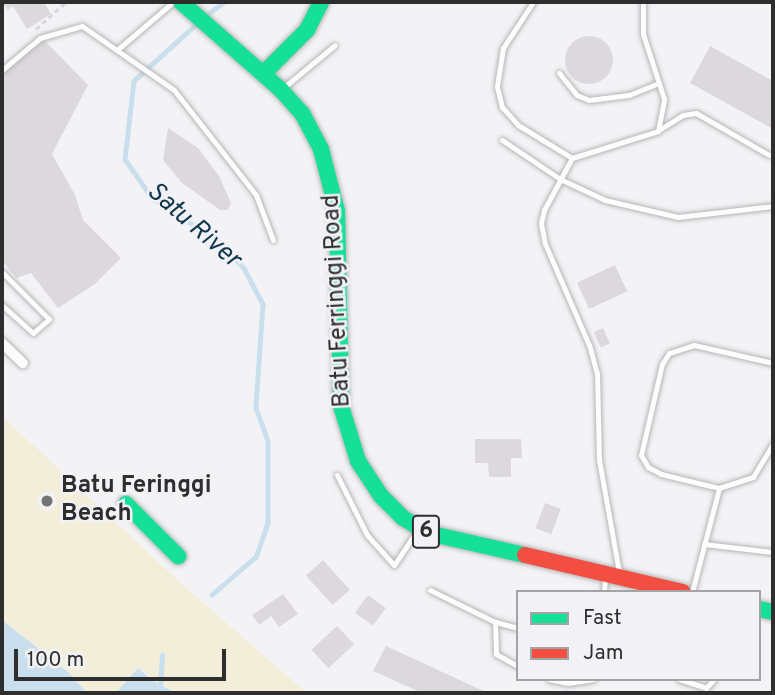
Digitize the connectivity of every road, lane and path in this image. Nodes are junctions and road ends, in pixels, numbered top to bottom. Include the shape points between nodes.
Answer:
1 (321, 2) edge
2 (533, 2) edge
3 (643, 2) edge
4 (181, 3) edge
5 (335, 45) dead end
6 (117, 50) junction
7 (2, 70) edge
8 (264, 73) junction
9 (559, 73) dead end
10 (659, 83) junction
11 (281, 90) junction
12 (658, 131) junction
13 (502, 140) dead end
14 (769, 155) dead end
15 (572, 158) junction
16 (560, 178) junction
17 (773, 206) edge
18 (273, 240) dead end
19 (2, 272) edge
20 (2, 305) edge
21 (2, 343) edge
22 (23, 363) dead end
23 (773, 363) edge
24 (773, 444) edge
25 (337, 475) dead end
26 (719, 488) junction
27 (126, 504) dead end
28 (418, 528) junction
29 (704, 544) junction
30 (773, 552) edge
31 (178, 556) dead end
32 (613, 575) junction
33 (430, 590) dead end
34 (605, 590) edge
35 (675, 590) edge
36 (692, 590) edge
37 (495, 622) junction
38 (516, 627) edge
39 (516, 665) edge
40 (558, 681) edge
41 (581, 681) edge
42 (685, 681) edge
43 (712, 681) edge

1 - 8 main road via 307,30
2 - 15 lane via 503,48 497,87 502,107 518,125
3 - 10 lane via 643,34
4 - 6 lane
4 - 8 main road, Batu Ferringgi Road / 6
5 - 11 lane
6 - 7 lane via 78,25 40,38
6 - 18 lane via 165,80 256,195
8 - 11 main road, Batu Ferringgi Road / 6
9 - 10 lane via 577,95 602,101
10 - 12 lane via 664,99
11 - 28 main road, Batu Ferringgi Road / 6 via 314,134 330,177 340,256 337,376 348,436 373,486
12 - 14 lane via 683,115 696,113
12 - 15 lane
13 - 16 lane
15 - 16 lane
16 - 17 lane via 605,200 678,217
16 - 32 lane via 544,210 542,232 597,374 599,460
19 - 20 lane via 49,319 33,333
21 - 22 street
23 - 26 lane via 694,345 669,352 662,364 641,455 648,467 661,474
24 - 26 lane via 753,477
25 - 28 lane via 367,535 394,565
26 - 29 lane
27 - 31 main road
28 - 32 main road, Batu Ferringgi Road / 6
29 - 30 lane
29 - 36 lane
32 - 34 lane
32 - 35 main road, Batu Ferringgi Road / 6
33 - 37 lane
37 - 38 lane
37 - 39 lane via 496,654
40 - 41 lane
42 - 43 lane via 706,688

